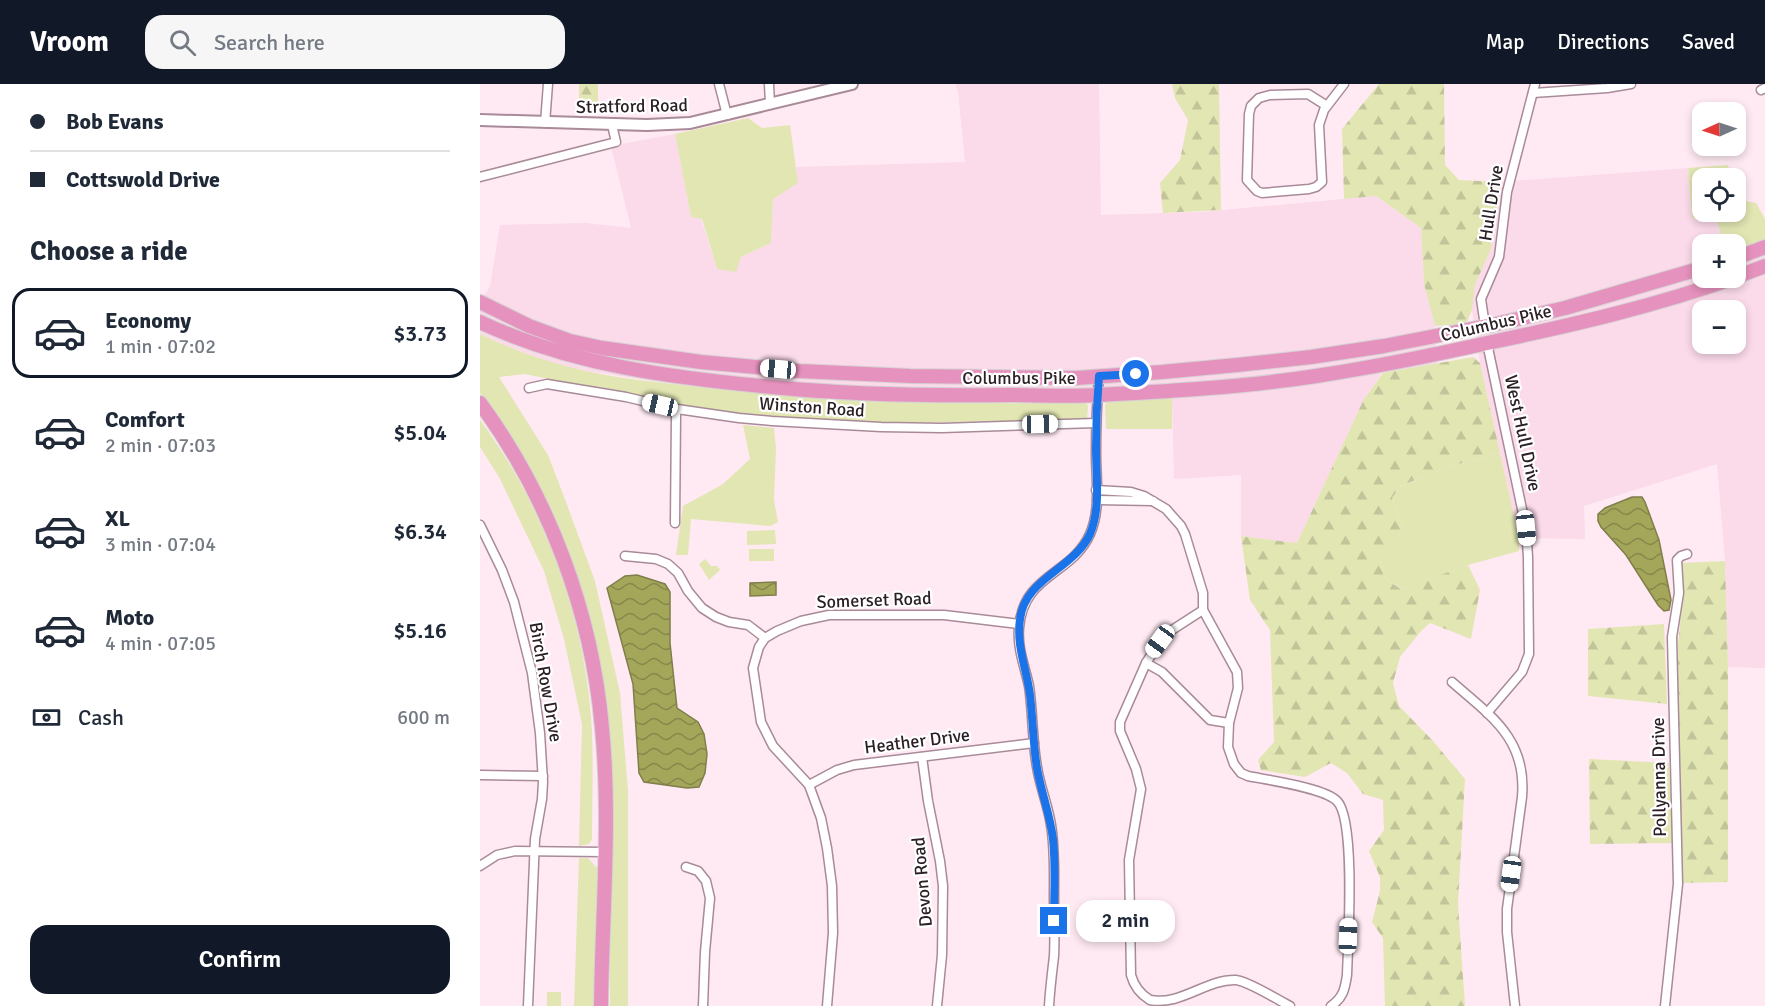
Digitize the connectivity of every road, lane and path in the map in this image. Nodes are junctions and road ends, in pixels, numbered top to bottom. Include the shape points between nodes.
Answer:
1 (549, 84) edge
2 (719, 84) edge
3 (769, 84) edge
4 (852, 84) edge
5 (1344, 84) edge
6 (1630, 84) edge
7 (1534, 88) edge
8 (770, 104) junction
9 (1327, 106) junction
10 (727, 115) junction
11 (480, 120) edge
12 (544, 123) junction
13 (612, 124) junction
14 (480, 177) edge
15 (1765, 247) edge
16 (1746, 254) edge
17 (1765, 266) edge
18 (1692, 271) edge
19 (1746, 273) edge
20 (1700, 288) edge
21 (480, 302) edge
22 (1581, 304) junction
23 (480, 322) edge
24 (1485, 326) junction
25 (1487, 343) junction
26 (1402, 362) junction
27 (1185, 370) junction
28 (1099, 376) junction
29 (529, 388) dead end
30 (1187, 388) junction
31 (1097, 396) junction
32 (480, 403) edge
33 (677, 409) junction
34 (1096, 423) junction
35 (1096, 490) junction
36 (1097, 500) junction
37 (1154, 501) junction
38 (675, 523) dead end
39 (480, 525) edge
40 (1687, 554) dead end
41 (625, 556) dead end
42 (1203, 610) junction
43 (1019, 624) junction
44 (765, 638) junction
45 (1146, 663) junction
46 (1452, 682) dead end
47 (1488, 713) junction
48 (1229, 723) junction
49 (1034, 743) junction
50 (922, 757) junction
51 (480, 775) edge
52 (543, 776) junction
53 (809, 785) junction
54 (535, 851) junction
55 (604, 852) junction
56 (480, 866) edge
57 (687, 867) dead end
58 (528, 1006) edge
59 (601, 1006) edge
60 (703, 1006) edge
61 (827, 1006) edge
62 (937, 1006) edge
63 (1049, 1006) edge
64 (1290, 1006) edge
65 (1331, 1006) edge
66 (1515, 1006) edge
67 (1665, 1006) edge

1 - 12 street
2 - 10 street
3 - 8 street
4 - 8 street, Stratford Road
5 - 9 street
6 - 7 street via 1607,88
7 - 24 street, Hull Drive via 1507,192 1499,257 1481,299
8 - 10 street, Stratford Road
9 - 9 street via 1319,125 1322,182 1309,189 1257,191 1247,180 1251,106 1264,96 1308,94
10 - 13 street, Stratford Road via 690,123
11 - 12 street, Stratford Road
12 - 13 street, Stratford Road
13 - 14 street via 616,142
15 - 16 highway
17 - 19 highway, Columbus Pike
18 - 22 highway, Columbus Pike
20 - 25 highway, Columbus Pike via 1644,306
21 - 28 highway, Columbus Pike via 570,342 701,362 910,376
22 - 24 highway, Columbus Pike
22 - 25 highway via 1573,312 1498,332
23 - 31 highway, Columbus Pike via 551,350 700,380 878,394
24 - 26 highway via 1474,337 1411,352
24 - 27 highway, Columbus Pike via 1345,352
25 - 26 highway, Columbus Pike
25 - 47 street, West Hull Drive via 1526,528 1529,638 1529,654 1522,672
26 - 30 highway, Columbus Pike via 1313,376
27 - 28 highway, Columbus Pike
27 - 30 street
28 - 31 street
29 - 33 street, Winston Road via 547,384
30 - 31 highway, Columbus Pike
31 - 34 street
32 - 55 highway via 514,454 550,526 588,638 602,730
33 - 34 street, Winston Road via 739,418 881,427
33 - 38 street
34 - 35 street
35 - 36 street
35 - 37 street via 1138,494
36 - 37 street
36 - 43 street via 1093,526 1084,544 1069,562 1033,590
37 - 42 street via 1172,514 1185,534 1203,593
39 - 52 street, Birch Row Drive via 510,588 527,652 538,711
40 - 67 street, Pollyanna Drive via 1677,560 1679,593 1672,637 1678,884
41 - 44 street via 668,564 702,608 729,622 748,625
42 - 45 street via 1166,635
42 - 48 street via 1237,672 1238,688
43 - 44 street, Somerset Road via 944,615 829,615 801,621
43 - 49 street
44 - 53 street via 753,668 760,722 772,746
45 - 48 street via 1168,677 1210,720
45 - 64 street via 1120,727 1141,789 1128,870 1131,975 1139,991 1165,1005 1179,1003 1222,982 1238,980
46 - 47 street
47 - 66 street via 1513,743 1523,780 1507,909
48 - 65 street via 1229,753 1241,772 1322,792 1337,801 1345,816 1349,868 1347,975 1345,990
49 - 50 street, Heather Drive
49 - 63 street via 1053,840 1054,943
50 - 53 street, Heather Drive via 846,766
50 - 62 street, Devon Road via 943,886
51 - 52 street
52 - 54 street, Birch Row Drive
53 - 61 street via 821,818 832,886
54 - 55 street
54 - 56 street via 497,855
54 - 58 street, Birch Row Drive
55 - 59 highway
57 - 60 street via 698,871 706,881 710,898

